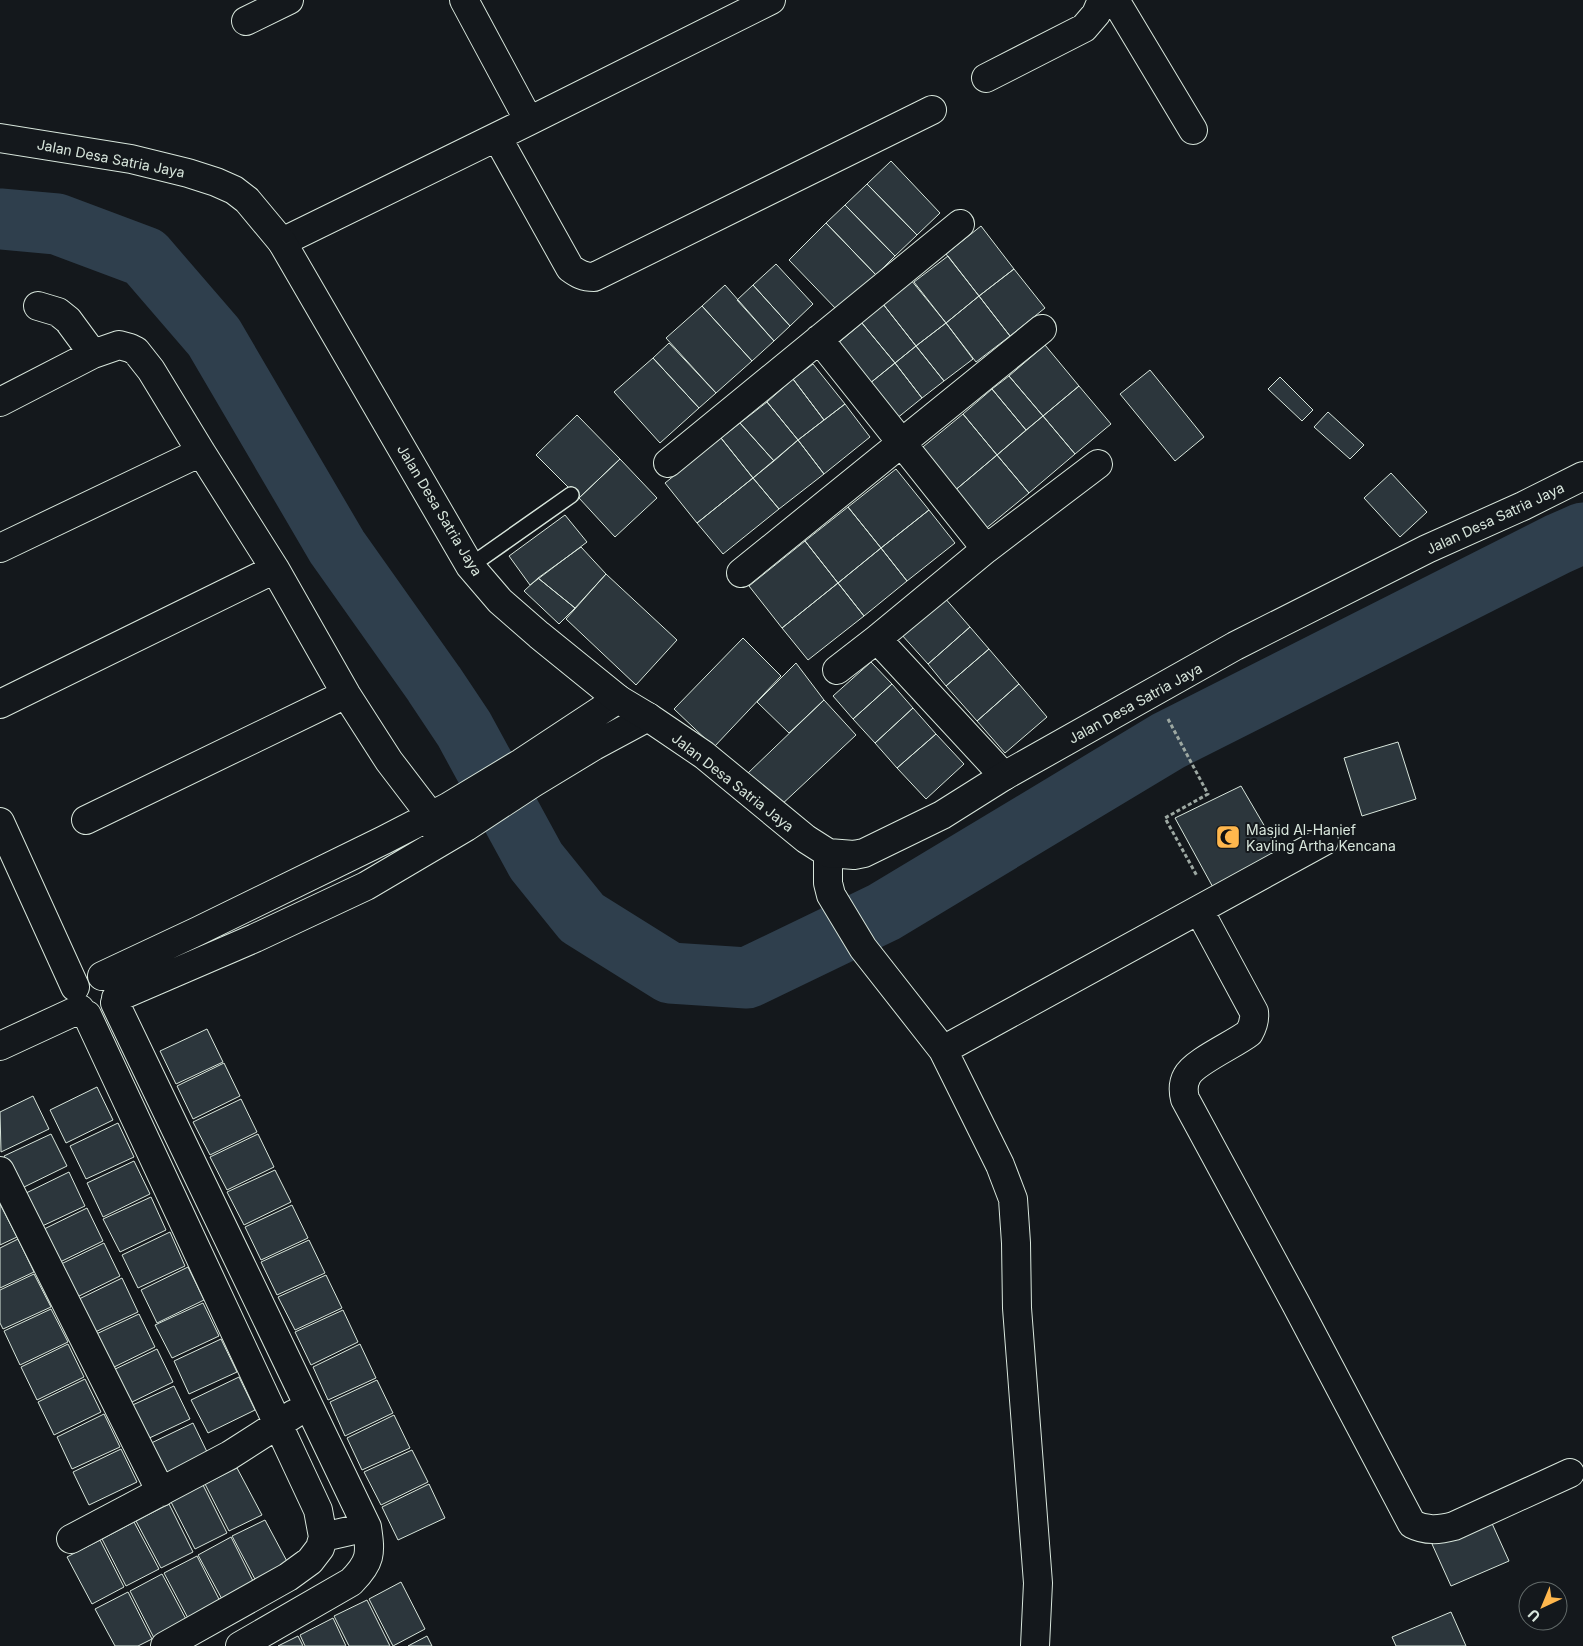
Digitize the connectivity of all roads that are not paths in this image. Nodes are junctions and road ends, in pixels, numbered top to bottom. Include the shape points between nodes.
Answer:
1 (290, 0) edge
2 (464, 0) edge
3 (771, 0) edge
4 (1102, 0) edge
5 (1115, 0) edge
6 (246, 21) dead end
7 (986, 78) dead end
8 (932, 110) dead end
9 (529, 121) junction
10 (1193, 130) dead end
11 (497, 137) junction
12 (0, 138) edge
13 (960, 224) dead end
14 (282, 242) junction
15 (38, 306) dead end
16 (1042, 328) dead end
17 (819, 339) junction
18 (93, 354) junction
19 (0, 402) edge
20 (902, 442) junction
21 (201, 452) junction
22 (668, 463) dead end
23 (1098, 464) dead end
24 (1583, 476) edge
25 (571, 495) dead end
26 (0, 548) edge
27 (986, 549) junction
28 (470, 566) junction
29 (276, 569) junction
30 (741, 572) dead end
31 (877, 639) junction
32 (837, 670) dead end
33 (346, 694) junction
34 (618, 699) junction
35 (0, 704) edge
36 (648, 716) junction
37 (527, 773) junction
38 (1004, 776) junction
39 (439, 812) junction
40 (86, 820) dead end
41 (0, 822) edge
42 (1324, 841) dead end
43 (440, 842) junction
44 (828, 853) junction
45 (8, 860) edge
46 (1205, 906) junction
47 (111, 992) junction
48 (81, 1004) junction
49 (0, 1046) edge
50 (943, 1050) junction
51 (0, 1171) edge
52 (309, 1405) junction
53 (278, 1424) junction
54 (1570, 1473) dead end
55 (161, 1492) junction
56 (367, 1527) junction
57 (323, 1537) junction
58 (71, 1539) dead end
59 (165, 1646) edge
60 (240, 1646) edge
61 (1035, 1646) edge

1 - 6 street
2 - 9 street
3 - 9 street
4 - 7 street via 1096,14 1084,28
5 - 10 street
8 - 11 street via 594,277 580,275 570,268
9 - 11 street
11 - 14 street
12 - 14 street, Jalan Desa Satria Jaya via 130,159 216,182 247,200
13 - 17 street
14 - 28 street, Jalan Desa Satria Jaya
15 - 18 street via 58,312 68,320
16 - 20 street
17 - 20 street
17 - 22 street
18 - 19 street
18 - 21 street via 119,345 136,351
20 - 27 street
20 - 30 street
21 - 26 street
21 - 29 street
23 - 27 street
24 - 38 street, Jalan Desa Satria Jaya via 1427,549 1244,642
25 - 28 lane
27 - 31 street
28 - 34 street, Jalan Desa Satria Jaya via 506,607
29 - 33 street
29 - 35 street
31 - 32 street
31 - 38 street
33 - 39 street via 389,761
33 - 40 street
34 - 36 street, Jalan Desa Satria Jaya
34 - 37 street
36 - 37 street via 594,746
36 - 44 street, Jalan Desa Satria Jaya via 704,755 806,840
37 - 39 street
37 - 43 street via 466,827
38 - 44 street, Jalan Desa Satria Jaya via 942,815 864,853
39 - 43 street
39 - 47 street via 198,931
41 - 45 street
42 - 46 street
43 - 47 street via 366,886 255,938
44 - 50 street via 831,895 864,948
45 - 48 street
46 - 50 street
46 - 54 street via 1255,1017 1249,1033 1190,1071 1184,1084 1185,1099 1412,1524 1430,1530 1454,1526
47 - 48 street via 110,1010 103,1015 96,1017
47 - 48 street via 94,975 87,976
47 - 52 street
48 - 49 street
48 - 53 street
50 - 61 street via 1000,1164 1013,1199 1017,1308 1038,1583
51 - 55 street
52 - 53 street
52 - 56 street
53 - 55 street
53 - 57 street via 318,1510
55 - 58 street
56 - 57 street
56 - 60 street via 369,1556 366,1566 351,1582
57 - 59 street via 320,1548 300,1569

